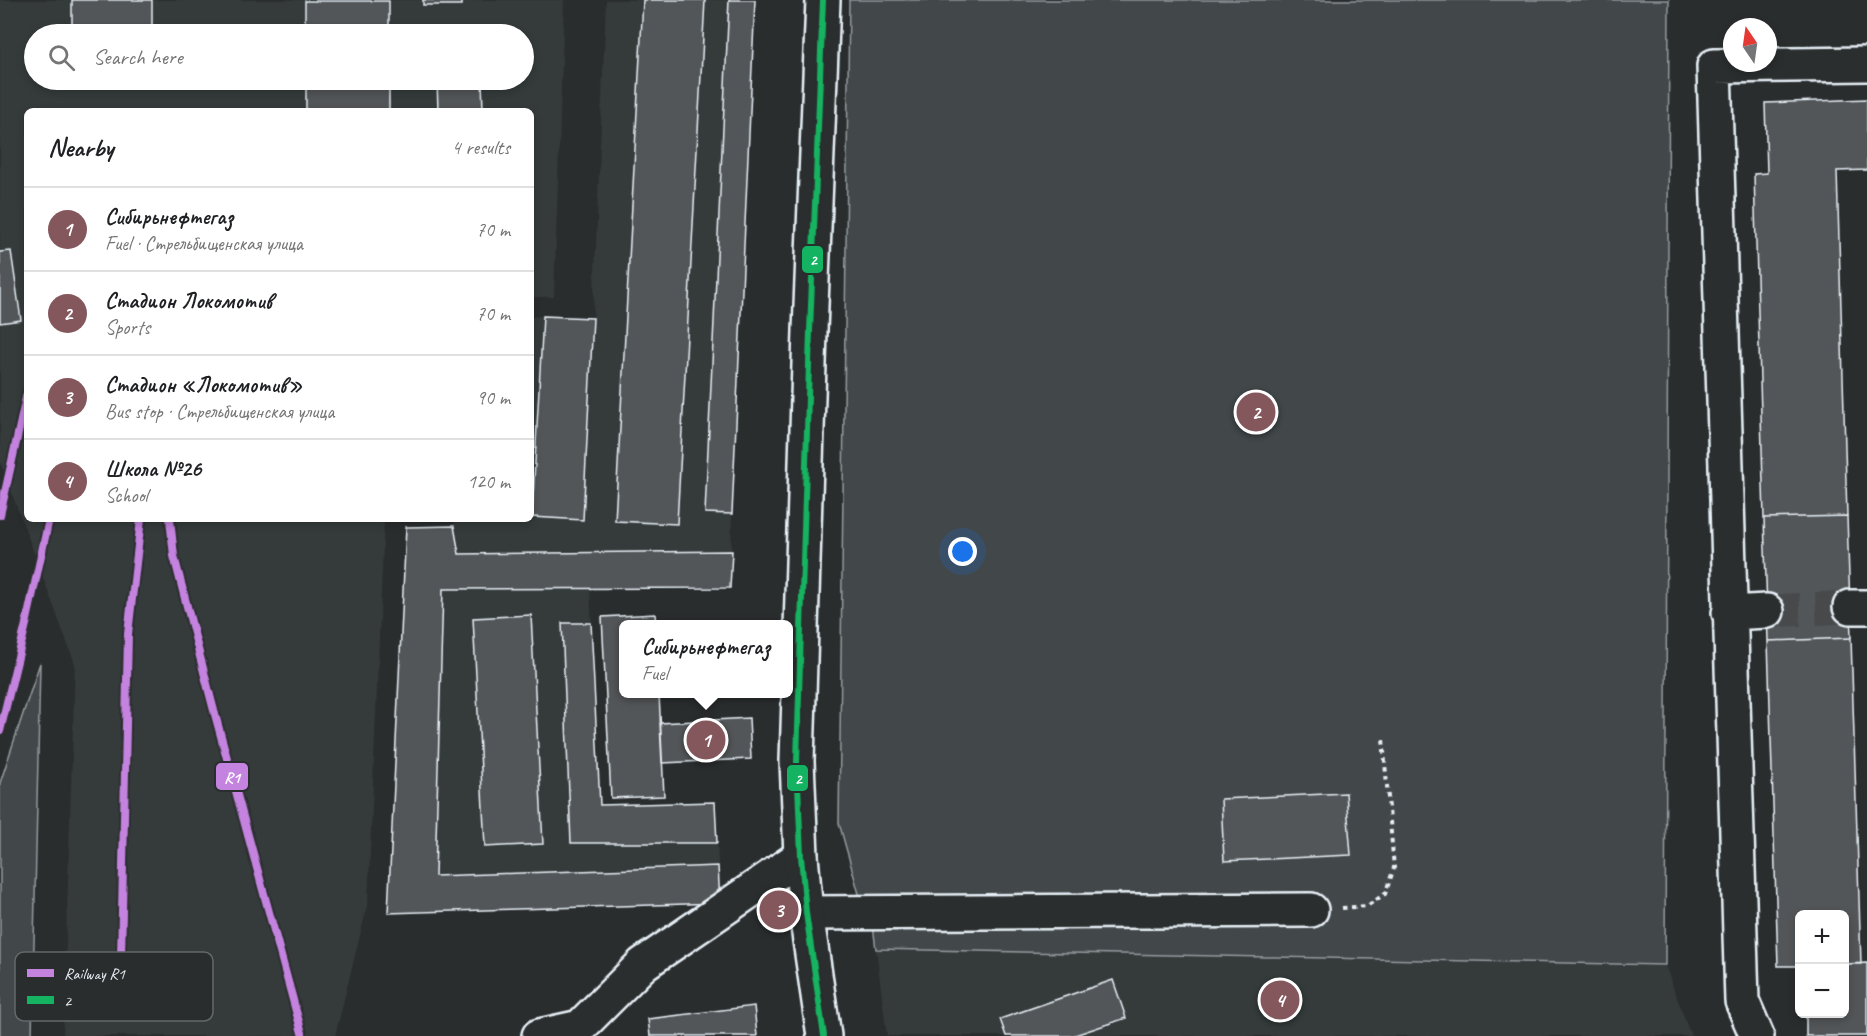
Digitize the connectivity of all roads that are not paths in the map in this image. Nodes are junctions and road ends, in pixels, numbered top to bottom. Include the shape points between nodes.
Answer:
1 (823, 0) edge
2 (1867, 64) edge
3 (1767, 611) tunnel mouth
4 (1729, 612) junction
5 (801, 855) junction
6 (1311, 910) road end
7 (806, 913) junction
8 (539, 1036) edge
9 (824, 1036) edge
10 (1757, 1036) edge

1 - 5 main road via 798,749
2 - 4 main road via 1714,66
3 - 4 main road
4 - 10 main road via 1742,1000
5 - 7 main road
5 - 8 main road via 643,964 580,1027
6 - 7 main road
7 - 9 main road

